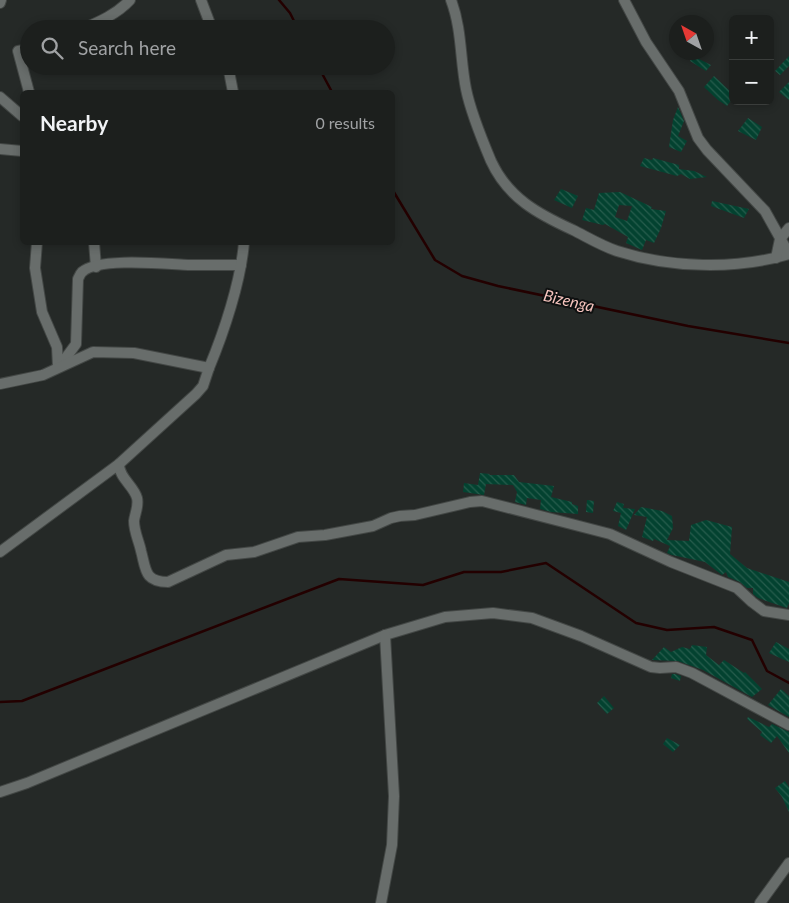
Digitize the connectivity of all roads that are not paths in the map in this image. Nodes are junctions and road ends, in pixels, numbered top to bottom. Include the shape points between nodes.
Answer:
1 (130, 0) edge
2 (201, 0) edge
3 (451, 0) edge
4 (624, 0) edge
5 (103, 20) edge
6 (209, 20) edge
7 (25, 75) edge
8 (230, 75) edge
9 (29, 90) edge
10 (233, 90) edge
11 (0, 97) edge
12 (20, 114) edge
13 (0, 149) edge
14 (20, 151) edge
15 (789, 228) edge
16 (780, 239) junction
17 (38, 245) edge
18 (94, 245) edge
19 (244, 245) edge
20 (241, 265) junction
21 (96, 267) junction
22 (58, 368) junction
23 (210, 368) junction
24 (0, 384) edge
25 (119, 464) junction
26 (0, 552) edge
27 (789, 615) edge
28 (385, 635) junction
29 (789, 725) edge
30 (0, 792) edge
31 (789, 863) edge
32 (381, 903) edge
33 (760, 903) edge

1 - 5 street
2 - 6 street
3 - 16 street via 458,22 466,88 488,152 508,188 532,209 616,251 650,260 701,266 776,258 789,254
4 - 16 street via 646,42 679,91 702,144 761,206
7 - 9 street
8 - 10 street
11 - 12 street
13 - 14 street
15 - 16 street
17 - 22 street via 35,268 42,312 57,347
18 - 21 street
19 - 20 street
20 - 21 street via 140,262
20 - 23 street
21 - 22 street via 82,272 78,279 76,344
22 - 23 street via 92,352 134,353
22 - 24 street via 43,375
23 - 25 street via 196,394
25 - 26 street
25 - 27 street via 137,500 134,523 144,568 160,582 168,582 226,554 254,552 298,537 374,526 391,518 482,501 610,534 737,588 764,611
28 - 29 street via 445,617 493,613 532,618 652,667 676,667 692,673
28 - 30 street
28 - 32 street via 394,796 392,845
31 - 33 street

